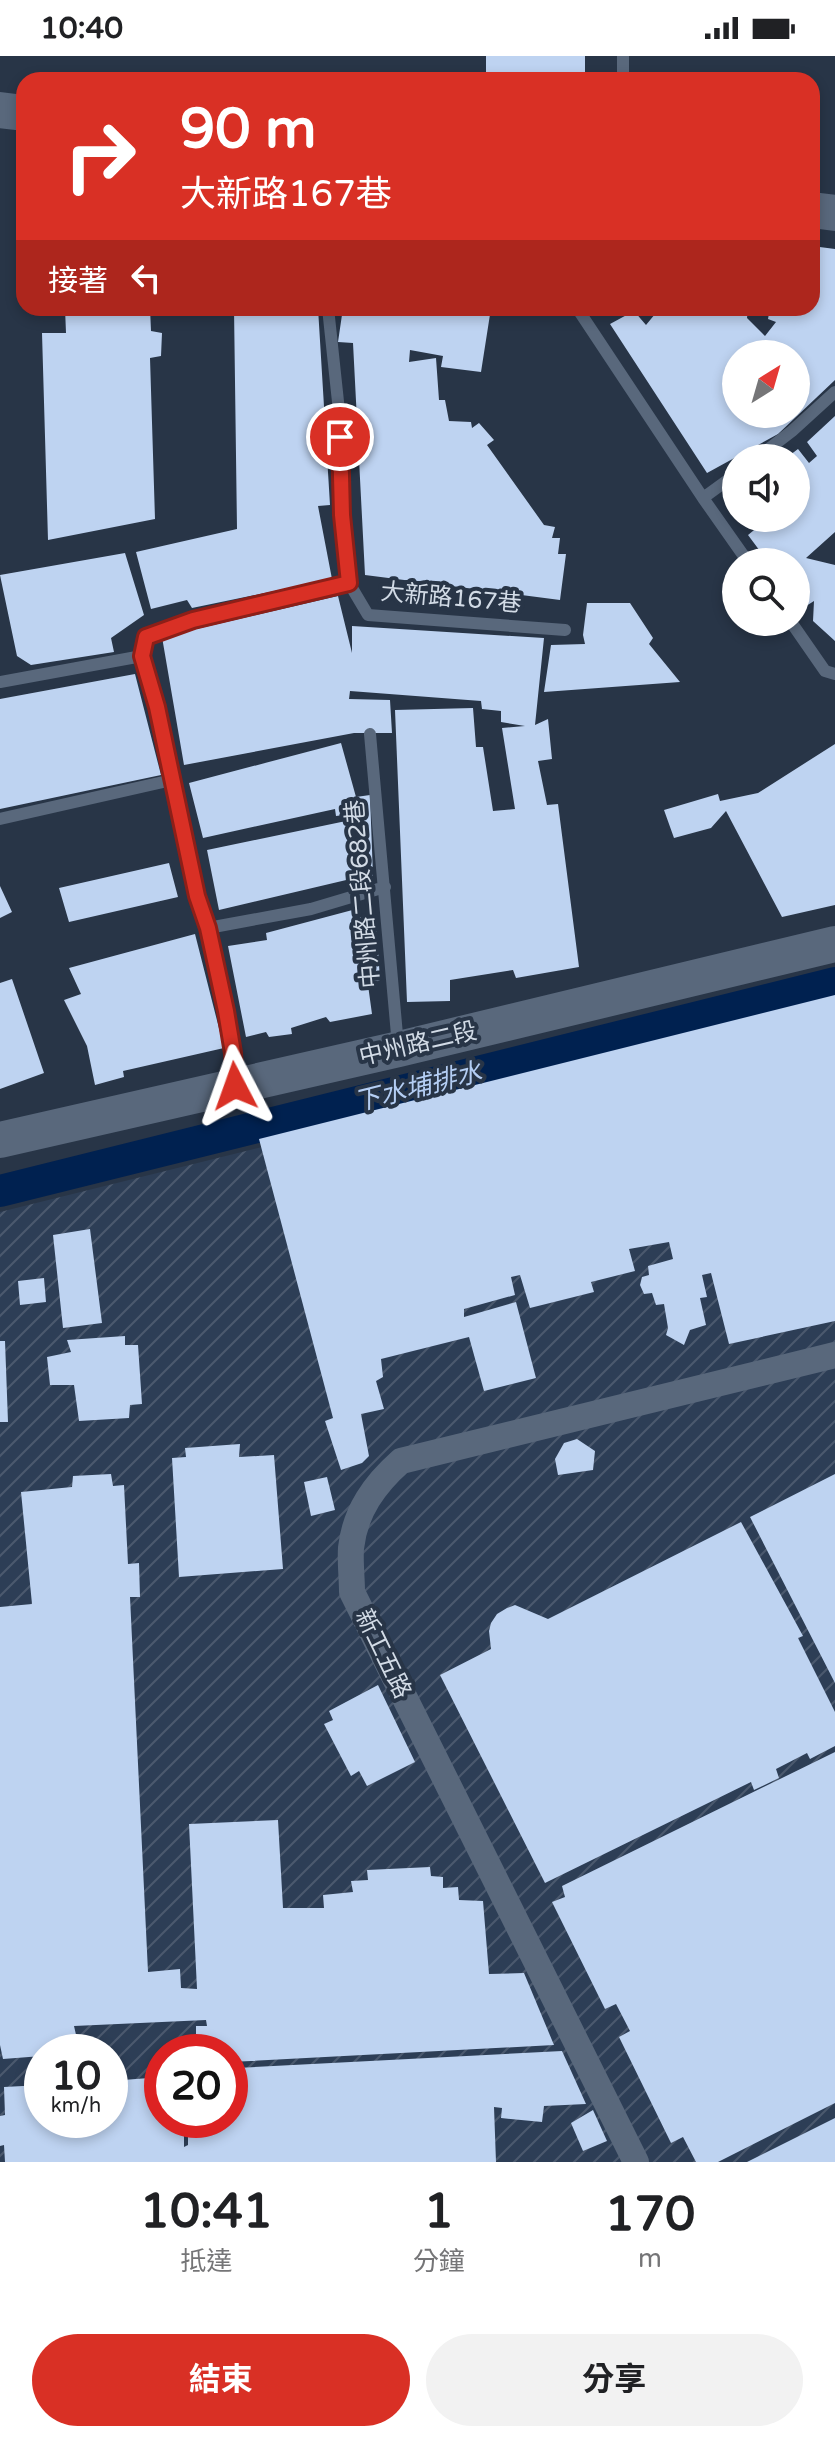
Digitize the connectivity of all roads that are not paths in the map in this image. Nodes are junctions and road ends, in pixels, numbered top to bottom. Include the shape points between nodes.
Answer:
1 (329, 316) edge
2 (582, 316) edge
3 (835, 392) edge
4 (775, 444) edge
5 (722, 484) edge
6 (703, 498) junction
7 (738, 548) edge
8 (349, 583) junction
9 (565, 630) dead end
10 (801, 636) edge
11 (142, 656) junction
12 (835, 674) edge
13 (0, 682) edge
14 (370, 734) dead end
15 (172, 780) junction
16 (0, 819) edge
17 (385, 887) junction
18 (208, 928) junction
19 (835, 944) edge
20 (399, 1049) junction
21 (235, 1086) junction
22 (0, 1140) edge
23 (835, 1355) edge
24 (636, 2162) edge

1 - 8 lane, 大新路167巷
2 - 6 lane
3 - 4 lane
5 - 6 lane
6 - 7 lane
8 - 9 lane, 大新路167巷 via 368,615
8 - 11 lane, 大新路167巷 via 193,620 146,637
10 - 12 lane via 825,671
11 - 13 lane
11 - 15 lane
14 - 17 lane, 中州路二段682巷
15 - 16 lane
15 - 18 lane
17 - 18 lane via 311,909
17 - 20 lane, 中州路二段682巷
18 - 21 lane
19 - 20 street, 中州路二段
20 - 21 street, 中州路二段
21 - 22 street, 中州路二段
23 - 24 street, 新工五路 via 401,1461 363,1505 351,1547 352,1592

